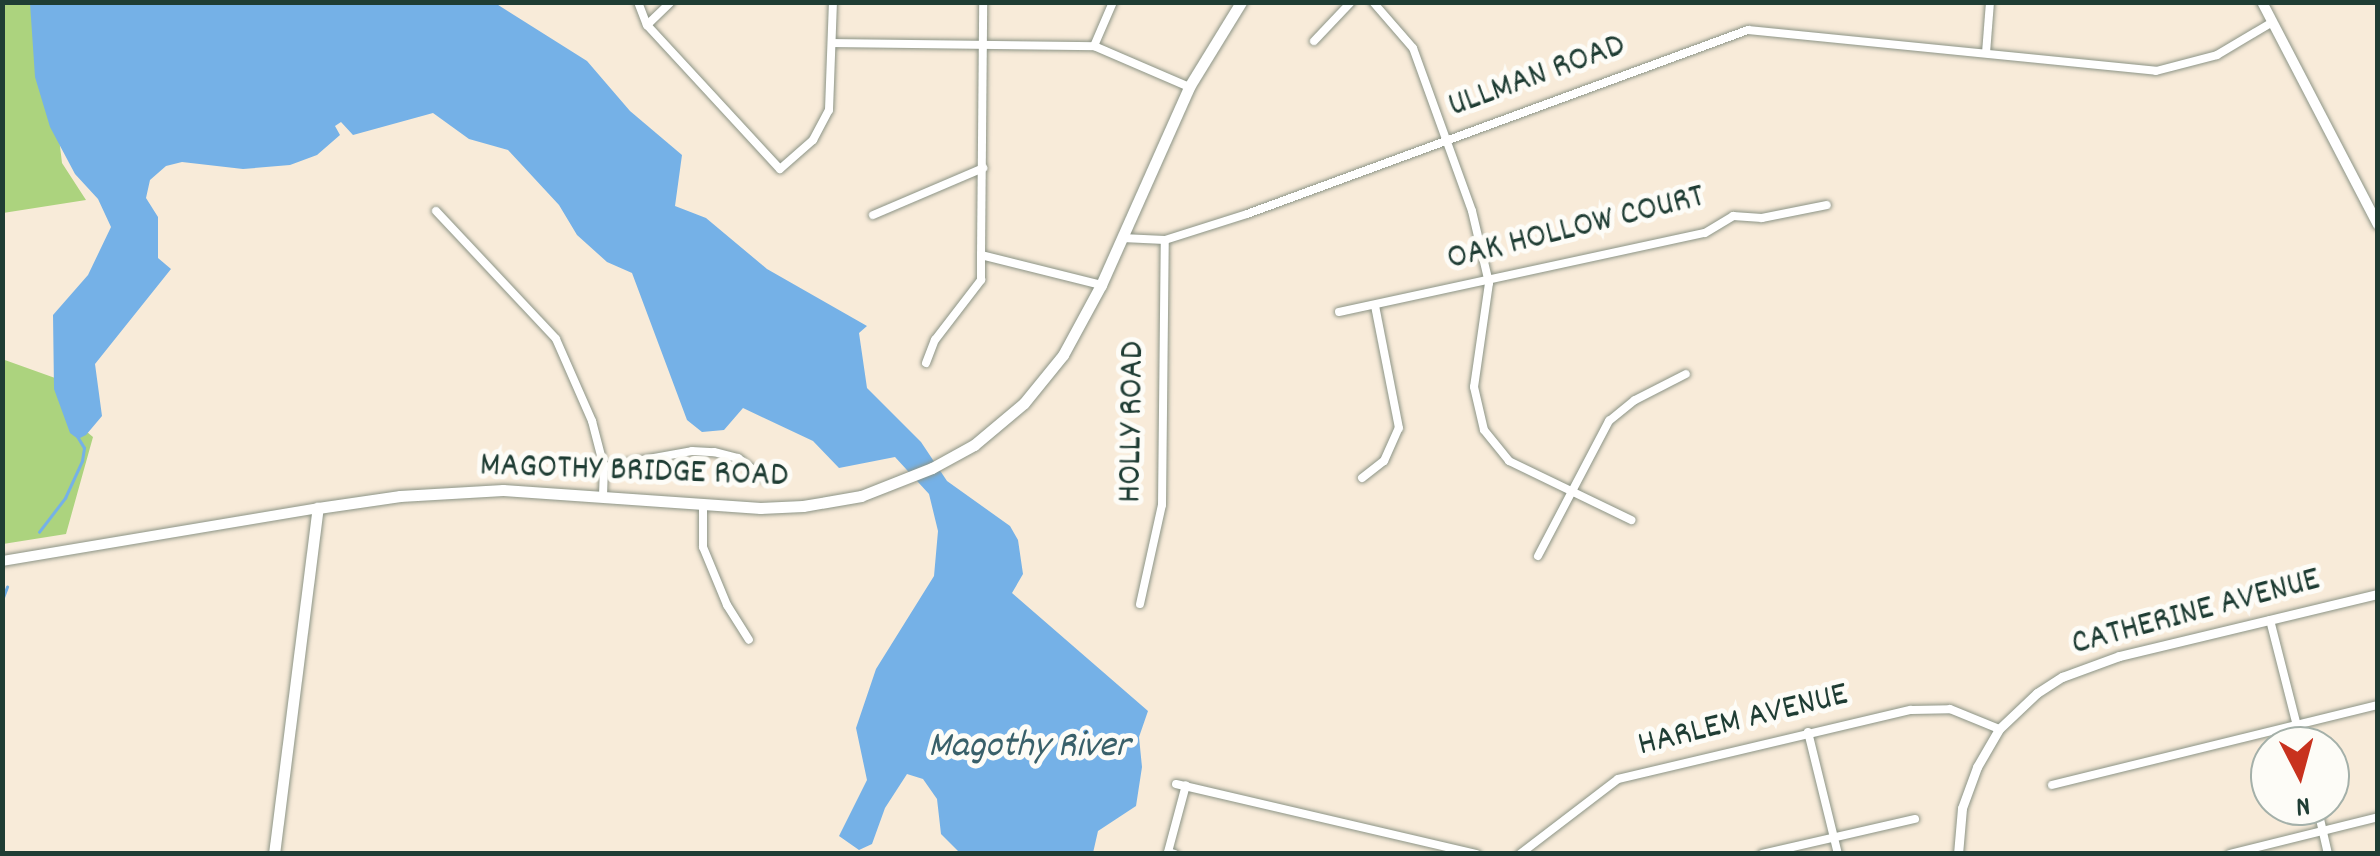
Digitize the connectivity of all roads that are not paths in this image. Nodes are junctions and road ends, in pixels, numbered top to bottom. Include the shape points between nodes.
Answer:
1 (638, 2) edge
2 (671, 2) edge
3 (833, 2) edge
4 (983, 2) edge
5 (1113, 2) edge
6 (1241, 2) edge
7 (1352, 2) edge
8 (1373, 2) edge
9 (1990, 2) edge
10 (2262, 2) edge
11 (2271, 23) junction
12 (647, 25) junction
13 (983, 42) junction
14 (1314, 42) dead end
15 (833, 43) junction
16 (1094, 46) junction
17 (1986, 54) junction
18 (1189, 87) junction
19 (1446, 141) junction
20 (983, 168) junction
21 (1827, 205) dead end
22 (436, 210) dead end
23 (873, 214) dead end
24 (2378, 225) edge
25 (1120, 237) junction
26 (1165, 240) junction
27 (981, 255) junction
28 (1489, 283) junction
29 (1100, 285) junction
30 (1375, 306) junction
31 (1339, 312) dead end
32 (926, 363) dead end
33 (1686, 374) dead end
34 (604, 467) junction
35 (1362, 478) dead end
36 (766, 479) dead end
37 (1572, 493) junction
38 (603, 497) junction
39 (703, 504) junction
40 (318, 508) junction
41 (1631, 520) dead end
42 (1538, 556) dead end
43 (2, 561) edge
44 (2378, 594) edge
45 (1140, 604) dead end
46 (2270, 620) junction
47 (749, 640) dead end
48 (2378, 705) edge
49 (2297, 724) junction
50 (1999, 729) junction
51 (1808, 732) junction
52 (2052, 785) dead end
53 (2378, 817) edge
54 (1915, 818) dead end
55 (2322, 826) edge
56 (2323, 830) junction
57 (1834, 836) junction
58 (1171, 853) edge
59 (274, 854) edge
60 (1477, 854) edge
61 (1520, 854) edge
62 (1762, 854) edge
63 (1838, 854) edge
64 (1958, 854) edge
65 (2230, 854) edge
66 (2328, 854) edge

1 - 12 street
2 - 12 street
3 - 15 street
4 - 13 street
5 - 16 street
6 - 18 main road, MAGOTHY BRIDGE ROAD
7 - 14 street
8 - 19 street via 1413,48
9 - 17 street
10 - 11 main road
11 - 17 street, ULLMAN ROAD via 2217,56 2156,72
11 - 24 main road
12 - 15 street via 780,170 813,140 829,110
13 - 15 street
13 - 16 street
13 - 20 street
16 - 18 street
17 - 19 street, ULLMAN ROAD via 1748,30
18 - 25 main road, MAGOTHY BRIDGE ROAD
19 - 26 street, ULLMAN ROAD
19 - 28 street
20 - 23 street
20 - 27 street
21 - 28 street, OAK HOLLOW COURT via 1762,218 1733,216 1705,232
22 - 34 street via 556,338
25 - 26 street, ULLMAN ROAD
25 - 29 main road, MAGOTHY BRIDGE ROAD
26 - 45 street, HOLLY ROAD via 1162,501
27 - 29 street
27 - 32 street via 982,280 935,340
28 - 30 street, OAK HOLLOW COURT
28 - 37 street via 1474,387 1484,430 1508,460
29 - 39 main road, MAGOTHY BRIDGE ROAD via 1044,381 974,445 909,480 860,496 803,506
30 - 31 street, OAK HOLLOW COURT
30 - 35 street via 1399,428 1384,461
33 - 37 street via 1609,421
34 - 36 street via 714,452 738,458
34 - 38 street
37 - 41 street
37 - 42 street
38 - 39 main road, MAGOTHY BRIDGE ROAD
38 - 40 main road, MAGOTHY BRIDGE ROAD via 502,490
39 - 47 street via 703,547
40 - 43 main road, MAGOTHY BRIDGE ROAD
40 - 59 main road
44 - 46 street, CATHERINE AVENUE
46 - 49 street
46 - 50 street, CATHERINE AVENUE via 2087,666 2036,694
48 - 49 street
49 - 52 street
50 - 51 street, HARLEM AVENUE via 1950,709 1911,710
50 - 64 street, CATHERINE AVENUE via 1962,808
51 - 57 street
51 - 61 street, HARLEM AVENUE via 1618,780
53 - 56 street
54 - 57 street
55 - 56 street
56 - 65 street
56 - 66 street
57 - 62 street
57 - 63 street
58 - 60 street via 1181,785

